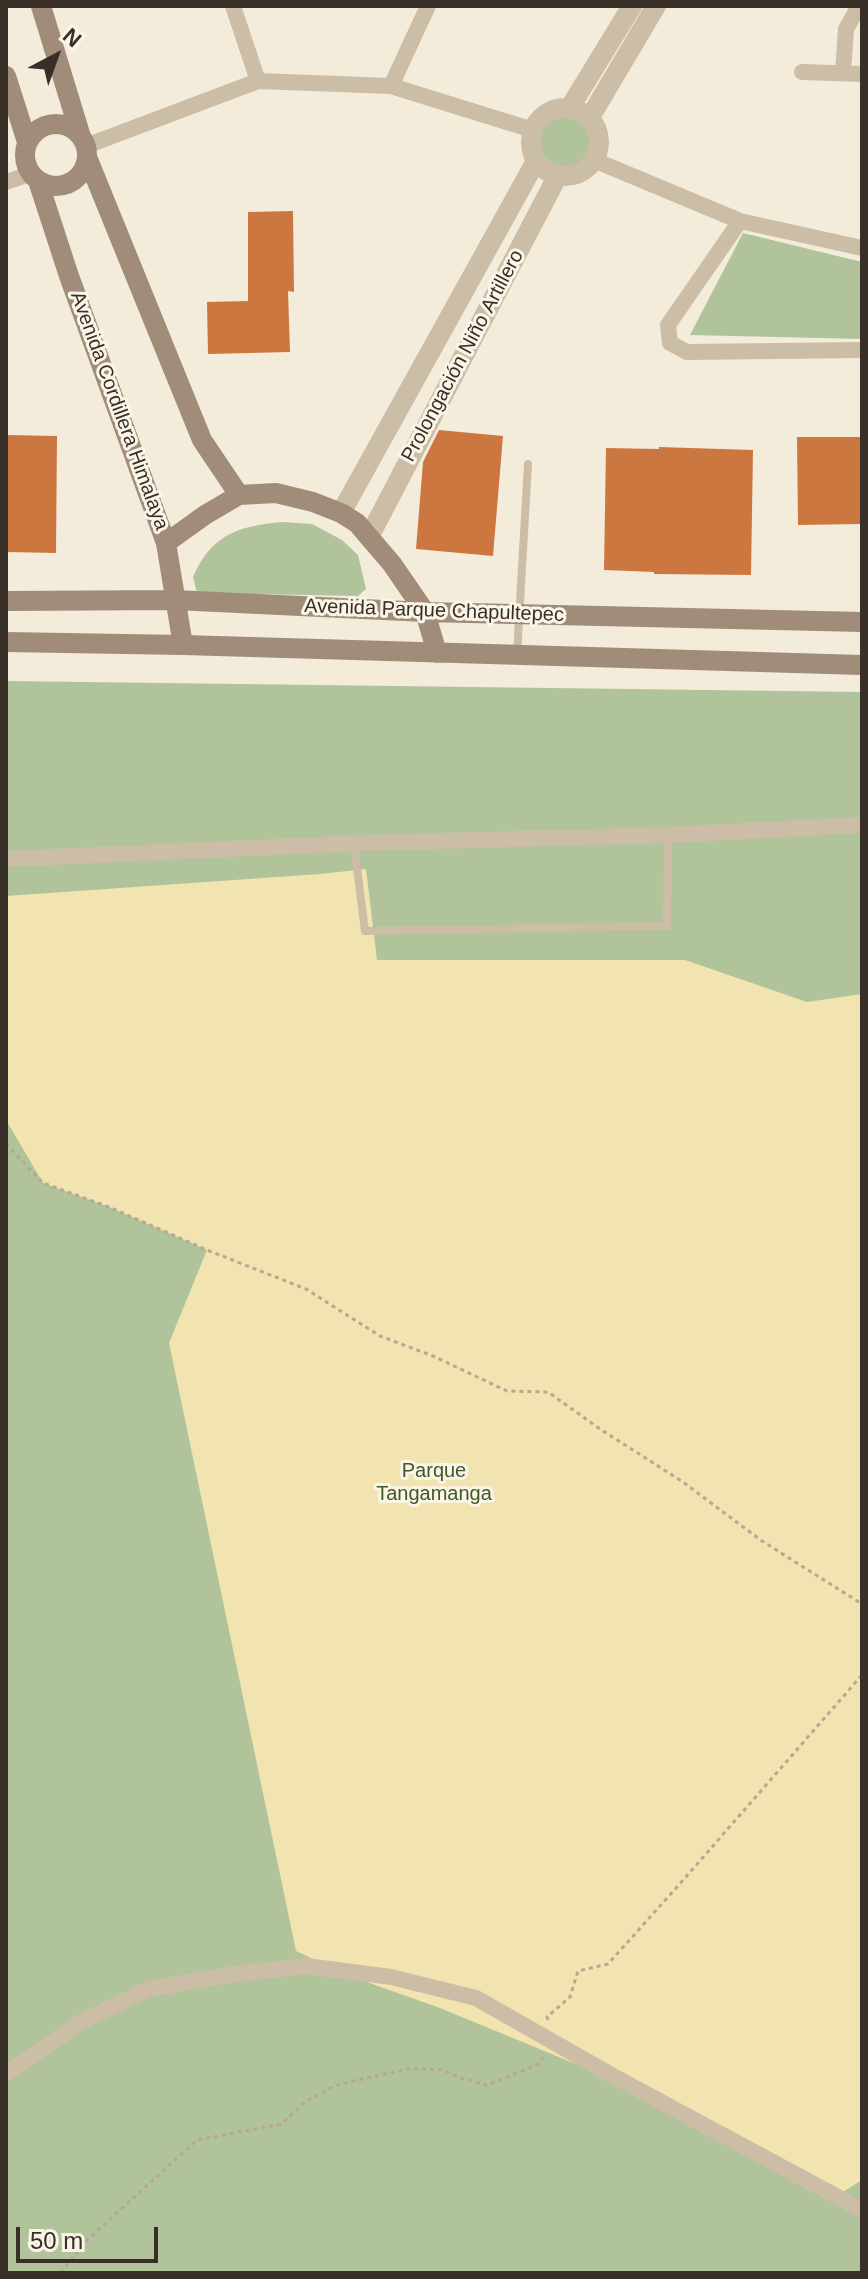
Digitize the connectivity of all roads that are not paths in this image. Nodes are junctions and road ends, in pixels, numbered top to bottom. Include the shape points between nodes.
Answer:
1 (41, 6) edge
2 (233, 6) edge
3 (428, 6) edge
4 (632, 6) edge
5 (656, 6) edge
6 (859, 6) edge
7 (802, 72) dead end
8 (843, 72) junction
9 (862, 74) edge
10 (6, 76) edge
11 (258, 81) junction
12 (391, 86) junction
13 (569, 109) junction
14 (589, 119) junction
15 (533, 130) junction
16 (27, 142) junction
17 (85, 147) junction
18 (594, 160) junction
19 (536, 161) junction
20 (558, 175) junction
21 (34, 177) junction
22 (6, 182) edge
23 (740, 221) junction
24 (862, 248) edge
25 (862, 350) edge
26 (528, 464) dead end
27 (239, 495) junction
28 (341, 513) junction
29 (369, 537) junction
30 (166, 543) junction
31 (175, 600) junction
32 (6, 601) edge
33 (425, 612) junction
34 (518, 614) junction
35 (862, 622) edge
36 (6, 642) edge
37 (183, 645) junction
38 (437, 653) junction
39 (517, 655) junction
40 (862, 665) edge
41 (862, 825) edge
42 (668, 835) junction
43 (354, 844) junction
44 (6, 859) edge
45 (6, 2074) edge
46 (862, 2210) edge

1 - 17 main road
2 - 11 street
3 - 12 street
4 - 13 street
5 - 14 street
6 - 8 street via 846,29
7 - 8 street
8 - 9 street
10 - 16 main road
11 - 12 street
11 - 17 street
12 - 15 street
13 - 14 street
13 - 15 street via 548,113
14 - 18 street via 598,138
15 - 19 street
16 - 17 main road via 52,124 73,129
16 - 21 main road via 25,164
17 - 21 main road via 85,168 70,183 48,186
17 - 27 main road via 202,440
18 - 20 street via 578,174
18 - 23 street
19 - 20 street
19 - 28 street, Prolongación Niño Artillero
20 - 29 street, Prolongación Niño Artillero
21 - 22 street
21 - 30 main road, Avenida Cordillera Himalaya
23 - 24 street
23 - 25 street via 668,325 670,343 687,352
26 - 34 lane
27 - 28 main road via 276,493
27 - 30 main road
28 - 29 main road
29 - 33 main road
30 - 31 main road, Avenida Cordillera Himalaya
31 - 32 main road, Avenida Parque Chapultepec
31 - 33 main road, Avenida Parque Chapultepec
31 - 37 main road, Avenida Cordillera Himalaya
33 - 34 main road, Avenida Parque Chapultepec
33 - 38 main road
34 - 35 main road, Avenida Parque Chapultepec
34 - 39 lane
36 - 37 main road, Avenida Parque Chapultepec
37 - 38 main road, Avenida Parque Chapultepec
38 - 39 main road, Avenida Parque Chapultepec
39 - 40 main road, Avenida Parque Chapultepec
41 - 42 street
42 - 43 street
42 - 43 lane via 667,926 365,931
43 - 44 street
45 - 46 street via 81,2022 149,1989 306,1966 391,1977 476,1998

